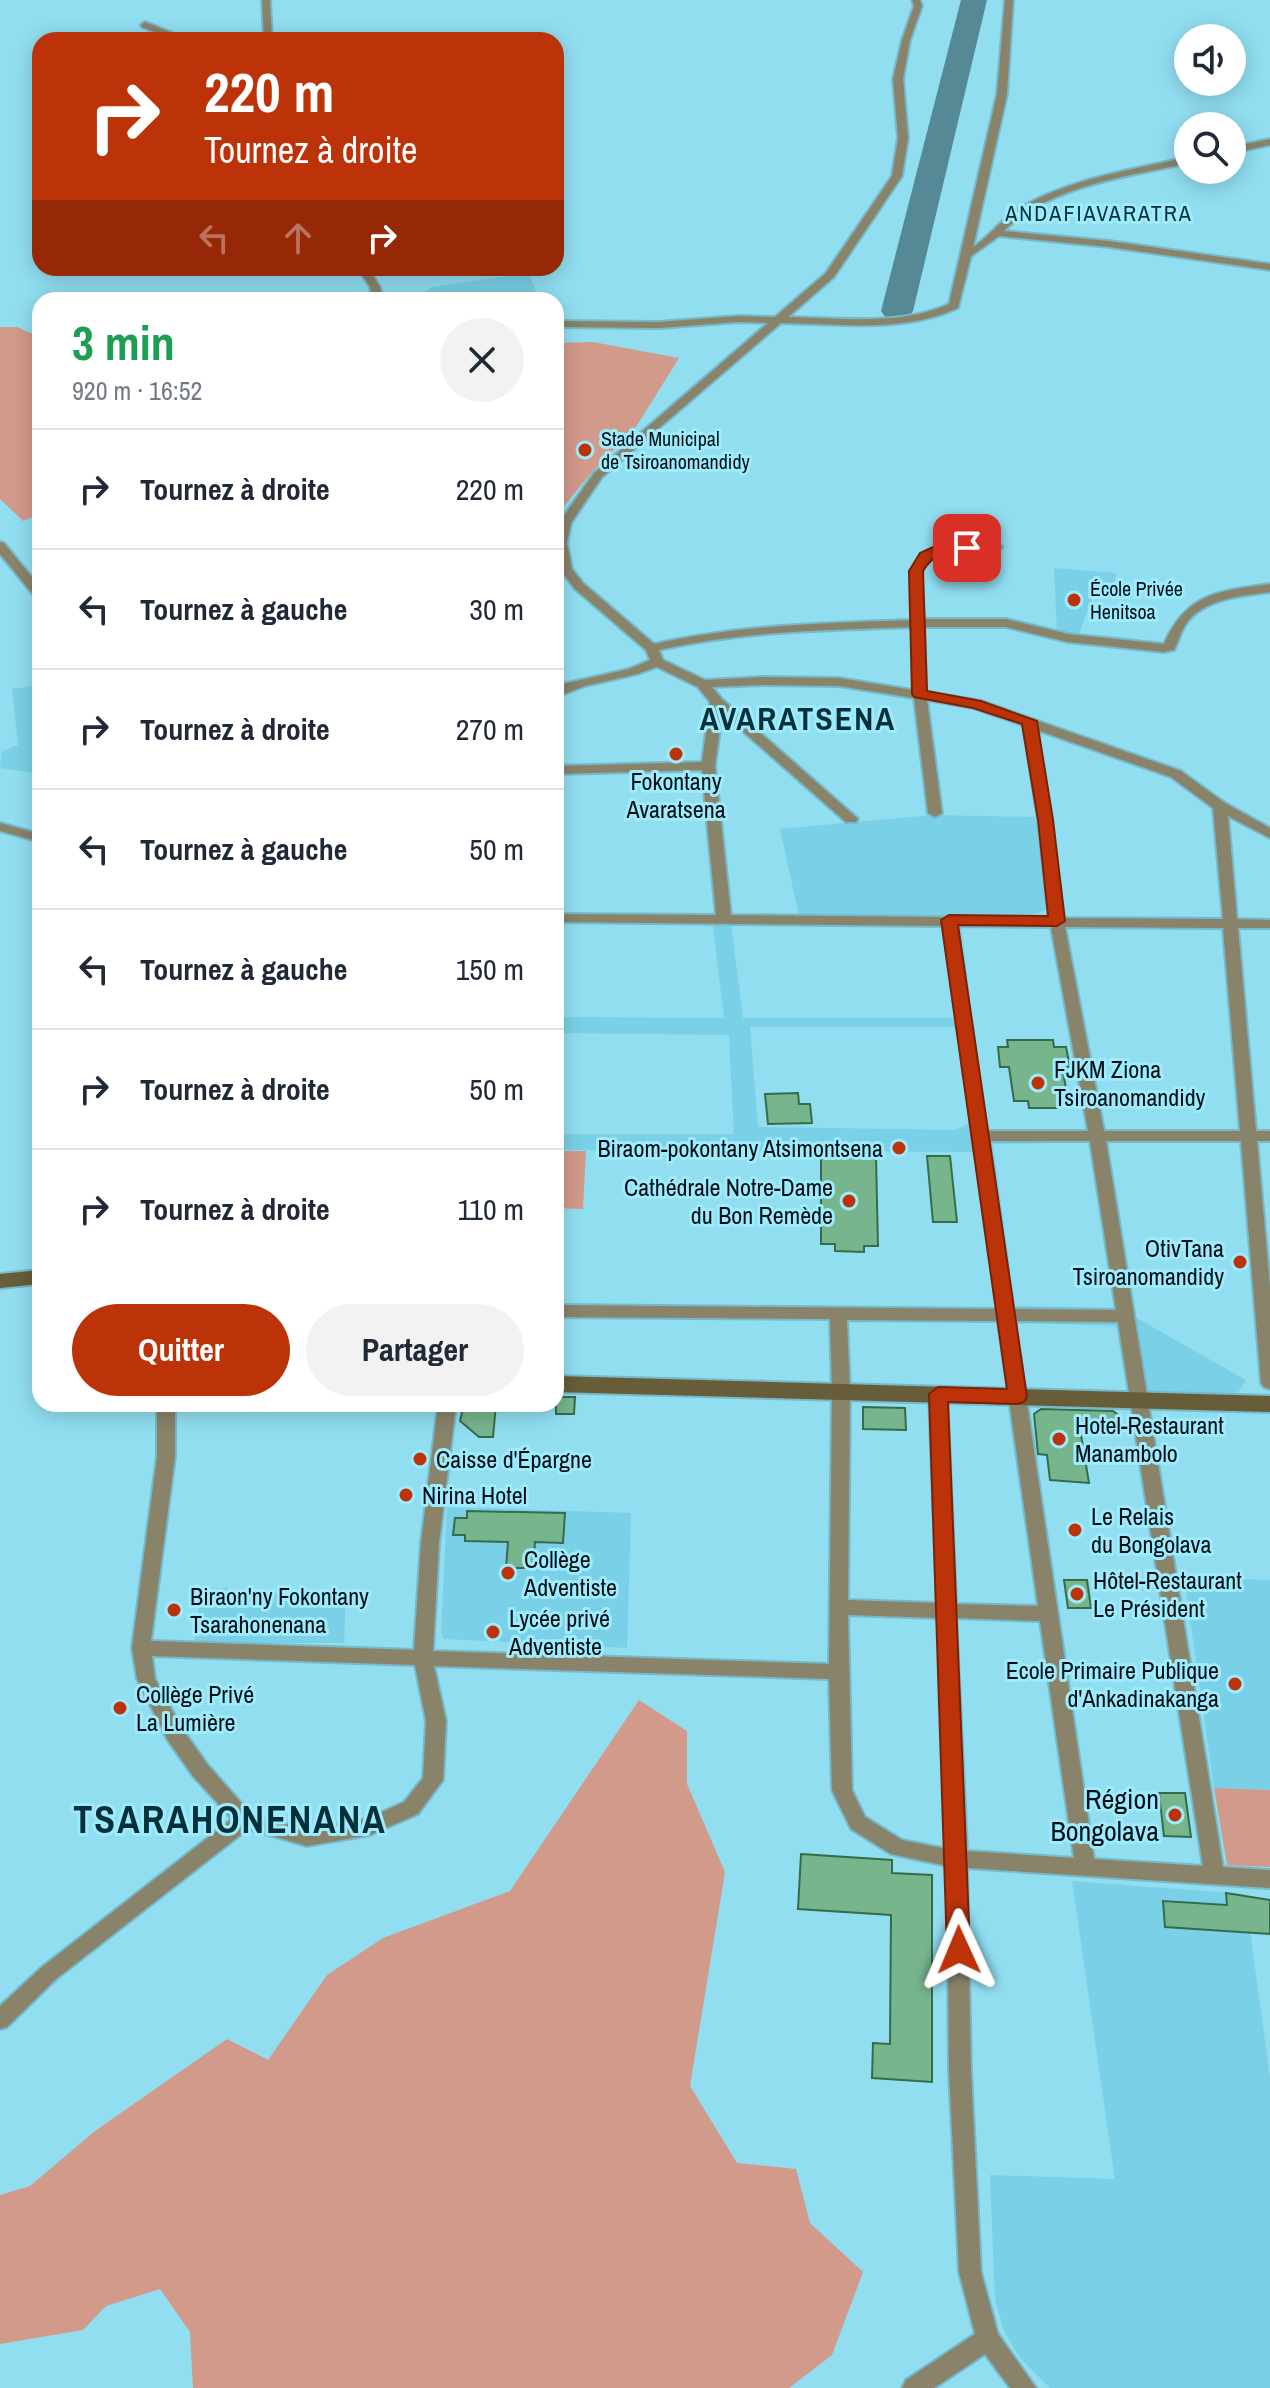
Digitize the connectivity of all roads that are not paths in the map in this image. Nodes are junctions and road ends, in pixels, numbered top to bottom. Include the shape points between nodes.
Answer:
1 (266, 0) edge
2 (1009, 0) edge
3 (918, 2) edge
4 (145, 25) dead end
5 (162, 32) edge
6 (268, 32) edge
7 (1270, 142) edge
8 (1246, 147) edge
9 (1174, 164) edge
10 (997, 233) junction
11 (966, 254) junction
12 (1270, 267) edge
13 (775, 321) junction
14 (564, 324) edge
15 (564, 528) edge
16 (0, 546) edge
17 (996, 547) dead end
18 (564, 559) edge
19 (32, 585) edge
20 (1270, 588) edge
21 (916, 623) junction
22 (652, 648) junction
23 (657, 662) junction
24 (703, 684) junction
25 (564, 690) edge
26 (920, 694) junction
27 (717, 702) junction
28 (1029, 721) junction
29 (708, 766) junction
30 (564, 770) edge
31 (1220, 806) junction
32 (935, 813) dead end
33 (851, 819) dead end
34 (0, 827) edge
35 (1270, 834) edge
36 (32, 836) edge
37 (564, 918) edge
38 (724, 920) junction
39 (949, 920) junction
40 (1057, 921) junction
41 (1229, 923) junction
42 (1270, 924) edge
43 (982, 1136) junction
44 (1097, 1136) junction
45 (1249, 1136) junction
46 (1270, 1136) edge
47 (32, 1278) edge
48 (0, 1281) edge
49 (564, 1311) edge
50 (838, 1313) junction
51 (1006, 1315) junction
52 (1124, 1316) junction
53 (1270, 1383) edge
54 (564, 1384) edge
55 (841, 1392) junction
56 (938, 1394) junction
57 (1017, 1397) junction
58 (1138, 1400) junction
59 (1270, 1404) edge
60 (166, 1412) edge
61 (446, 1412) edge
62 (840, 1607) junction
63 (948, 1611) junction
64 (1050, 1614) junction
65 (141, 1648) junction
66 (423, 1658) junction
67 (838, 1672) junction
68 (245, 1820) junction
69 (957, 1859) junction
70 (1085, 1867) junction
71 (1214, 1875) junction
72 (1270, 1879) edge
73 (0, 2020) edge
74 (988, 2339) junction
75 (914, 2388) edge
76 (1024, 2388) edge

1 - 6 street
2 - 11 street via 1002,94
3 - 13 street via 898,79 903,138 897,176 830,275
4 - 5 street
7 - 8 street
9 - 10 street via 1067,192 1020,212
10 - 11 street via 985,246
10 - 12 street
11 - 13 street via 954,306 932,316 871,322
13 - 14 street
13 - 15 street via 598,475
16 - 19 street
17 - 21 street via 938,550 925,556 916,571
18 - 22 street via 579,586
20 - 21 street via 1203,603 1178,623 1170,647 1164,648 1068,638 1006,623
21 - 22 street via 799,628
21 - 26 street
22 - 23 street
23 - 24 street
23 - 25 street
24 - 26 street via 839,682
24 - 27 street
26 - 28 street
26 - 32 street
27 - 29 street
27 - 33 street
28 - 31 street via 1176,774
28 - 40 street
29 - 30 street
29 - 38 street
31 - 35 street
31 - 41 street
34 - 36 street
37 - 38 street
38 - 39 street
39 - 40 street
39 - 43 street
40 - 41 street
40 - 44 street
41 - 42 street
41 - 45 street
43 - 44 street
43 - 51 street
44 - 45 street
44 - 52 street
45 - 46 street
45 - 53 street
47 - 48 main road
49 - 50 street
50 - 51 street
50 - 55 street
51 - 52 street
51 - 57 street
52 - 58 street
54 - 55 main road
55 - 56 main road
55 - 62 street
56 - 57 main road
56 - 63 street
57 - 58 main road
57 - 64 street
58 - 59 main road
58 - 71 street
60 - 65 street via 166,1456
61 - 66 street
62 - 63 street
62 - 67 street
63 - 64 street
63 - 69 street
64 - 70 street
65 - 66 street
65 - 68 street via 146,1679 174,1733
66 - 67 street
66 - 68 street via 436,1721 433,1780 411,1808 370,1827 307,1838
67 - 69 street via 842,1790 858,1823 898,1848
68 - 73 street via 49,1973
69 - 70 street
69 - 74 street via 970,2272
70 - 71 street
71 - 72 street
74 - 75 street
74 - 76 street

